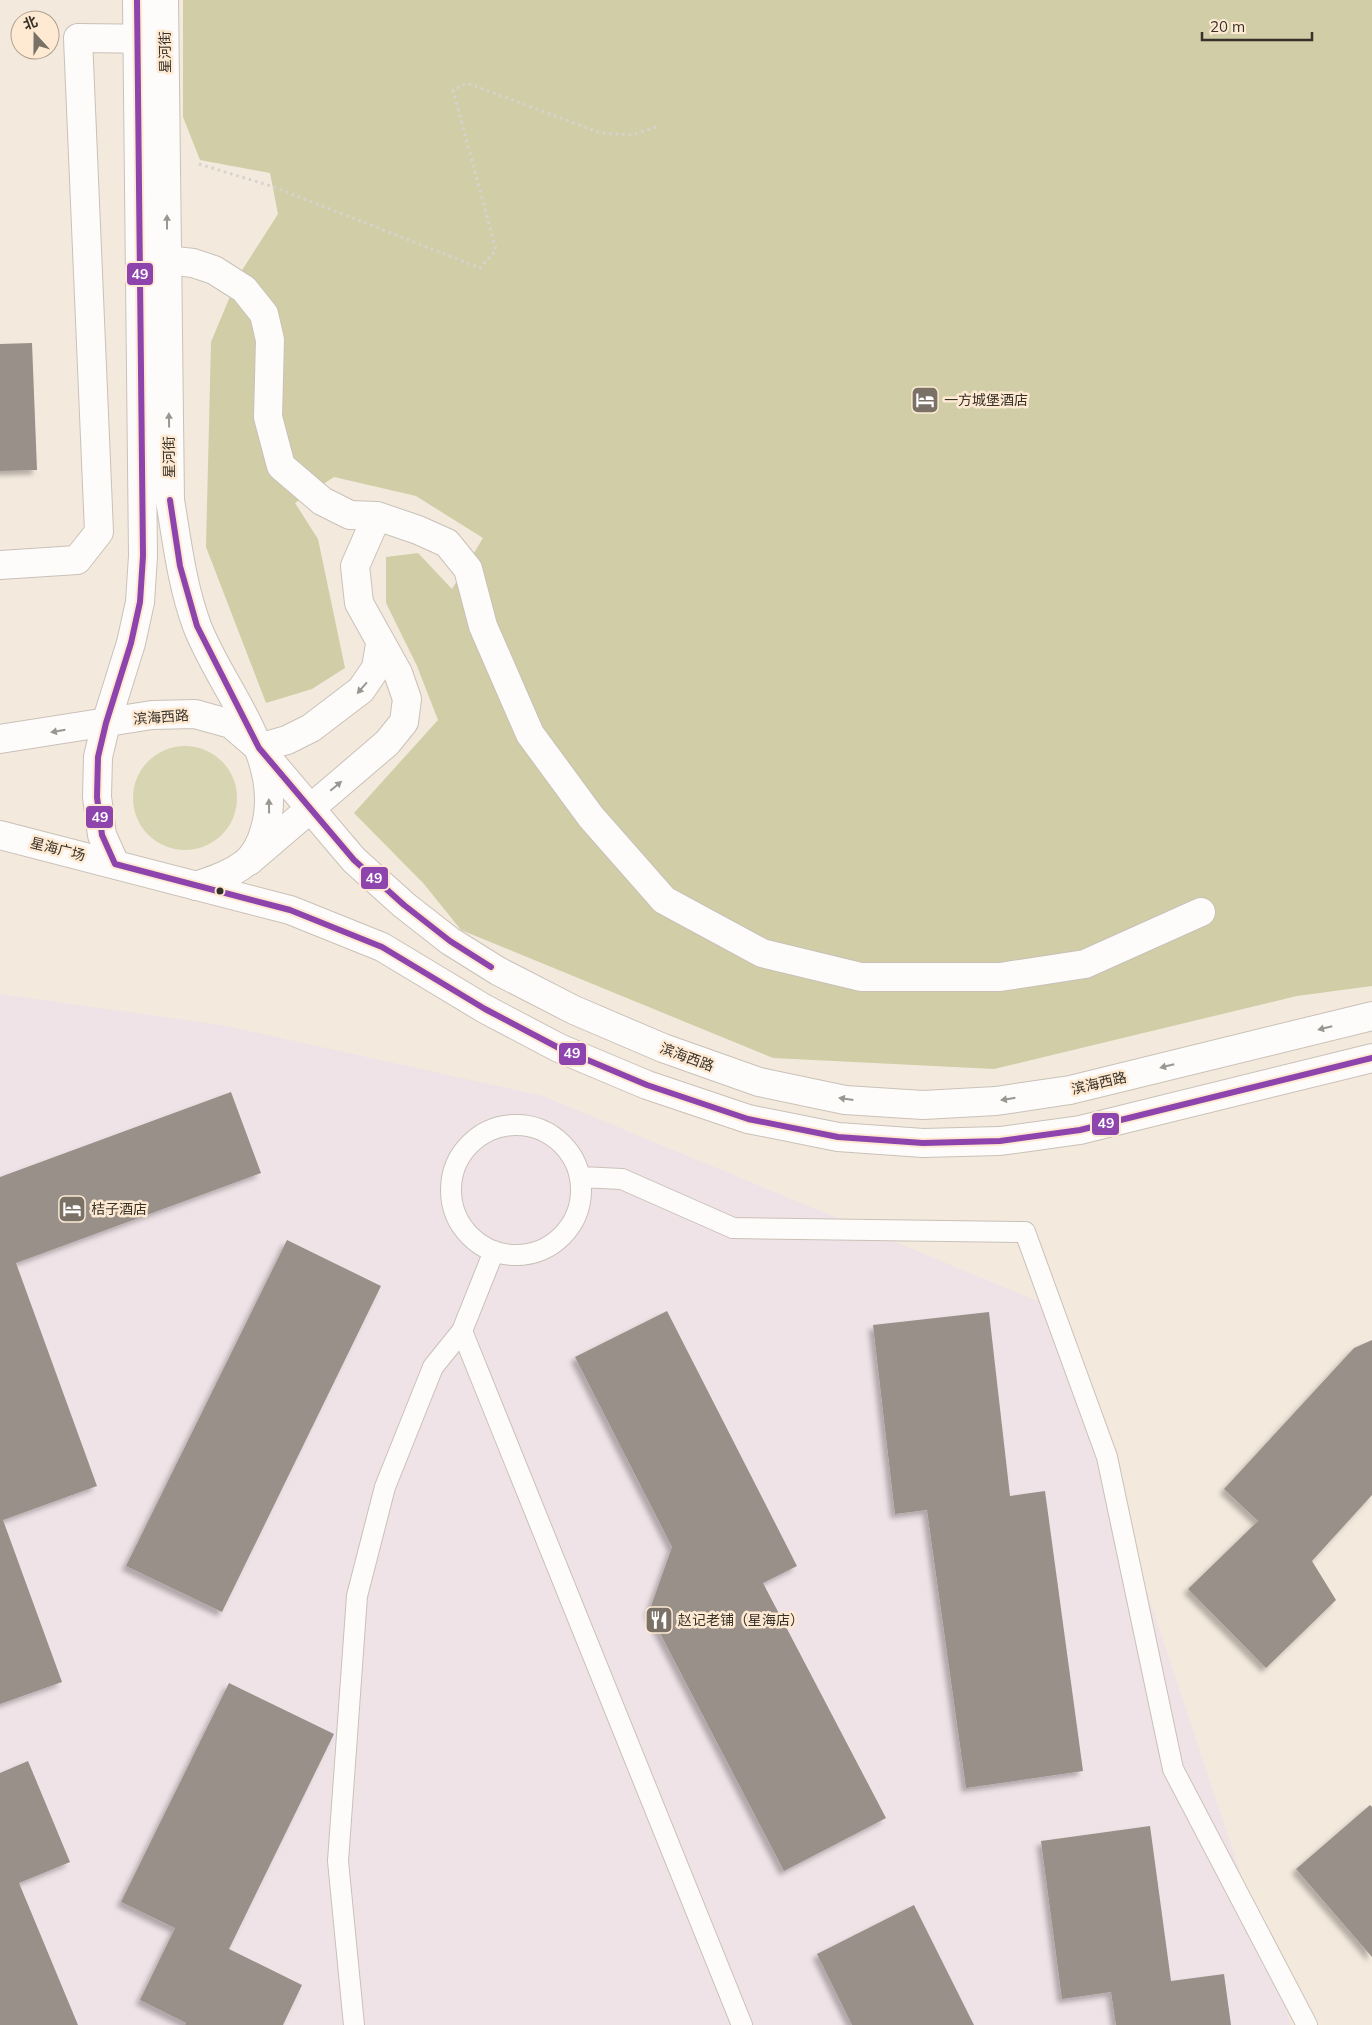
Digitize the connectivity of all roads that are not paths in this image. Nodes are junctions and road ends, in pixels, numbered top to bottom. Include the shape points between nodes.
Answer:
1 (137, 0) edge
2 (164, 0) edge
3 (137, 38) junction
4 (164, 39) junction
5 (167, 260) junction
6 (140, 263) junction
7 (377, 516) junction
8 (0, 565) edge
9 (380, 644) junction
10 (106, 723) junction
11 (0, 739) edge
12 (259, 748) junction
13 (310, 808) junction
14 (0, 835) edge
15 (246, 863) junction
16 (115, 864) junction
17 (196, 886) junction
18 (1201, 912) dead end
19 (1372, 1016) edge
20 (1372, 1058) edge
21 (581, 1177) junction
22 (494, 1251) junction
23 (462, 1331) junction
24 (354, 2025) edge
25 (742, 2025) edge
26 (1307, 2025) edge

1 - 3 main road, 星河街
2 - 4 main road, 星河街
3 - 4 main road
3 - 6 main road, 星河街
3 - 8 main road via 78,38 99,532 77,560
5 -> 4 main road, 星河街
5 - 6 main road
5 - 7 main road via 193,262 214,270 244,289 264,314 270,340 268,418 281,466 322,501 350,514
12 -> 5 main road, 星河街 via 197,626 180,566 170,500
6 - 10 main road, 星河街 via 143,556 140,602
7 - 9 main road via 355,566 359,603
7 - 18 main road via 447,543 468,569 482,626 530,734 590,817 664,900 762,953 861,978 1000,977 1084,964
9 -> 12 main road via 376,668 361,690 311,728 287,740
13 -> 9 main road via 387,744 404,722 407,699 398,673
10 -> 11 main road
10 - 12 main road, 滨海西路 via 152,715 195,714 231,724
10 - 16 main road, 星河街 via 98,757 98,798 102,835
12 - 13 main road, 滨海西路
15 -> 12 main road, 星河街 via 262,841 270,813 269,783
13 - 15 main road
19 -> 13 main road, 滨海西路 via 1070,1090 996,1101 923,1105 845,1100 759,1082 663,1048 574,1010 498,971 450,941 404,905 354,860
14 - 16 main road, 星海广场
15 - 17 main road, 星河街
16 - 17 main road
17 - 20 main road via 290,910 382,947 551,1043 647,1084 748,1119 838,1137 923,1143 1000,1141 1080,1130
21 - 22 lane via 582,1199 575,1219 563,1236 545,1249 525,1255
21 - 22 lane via 574,1157 560,1140 541,1129 520,1124 498,1127 478,1136 462,1152 453,1172 451,1194 455,1214 467,1233
21 - 26 lane via 622,1179 733,1228 1025,1232 1106,1458 1174,1769
22 - 23 lane
23 - 24 lane via 433,1367 385,1487 357,1596 338,1861
23 - 25 lane

